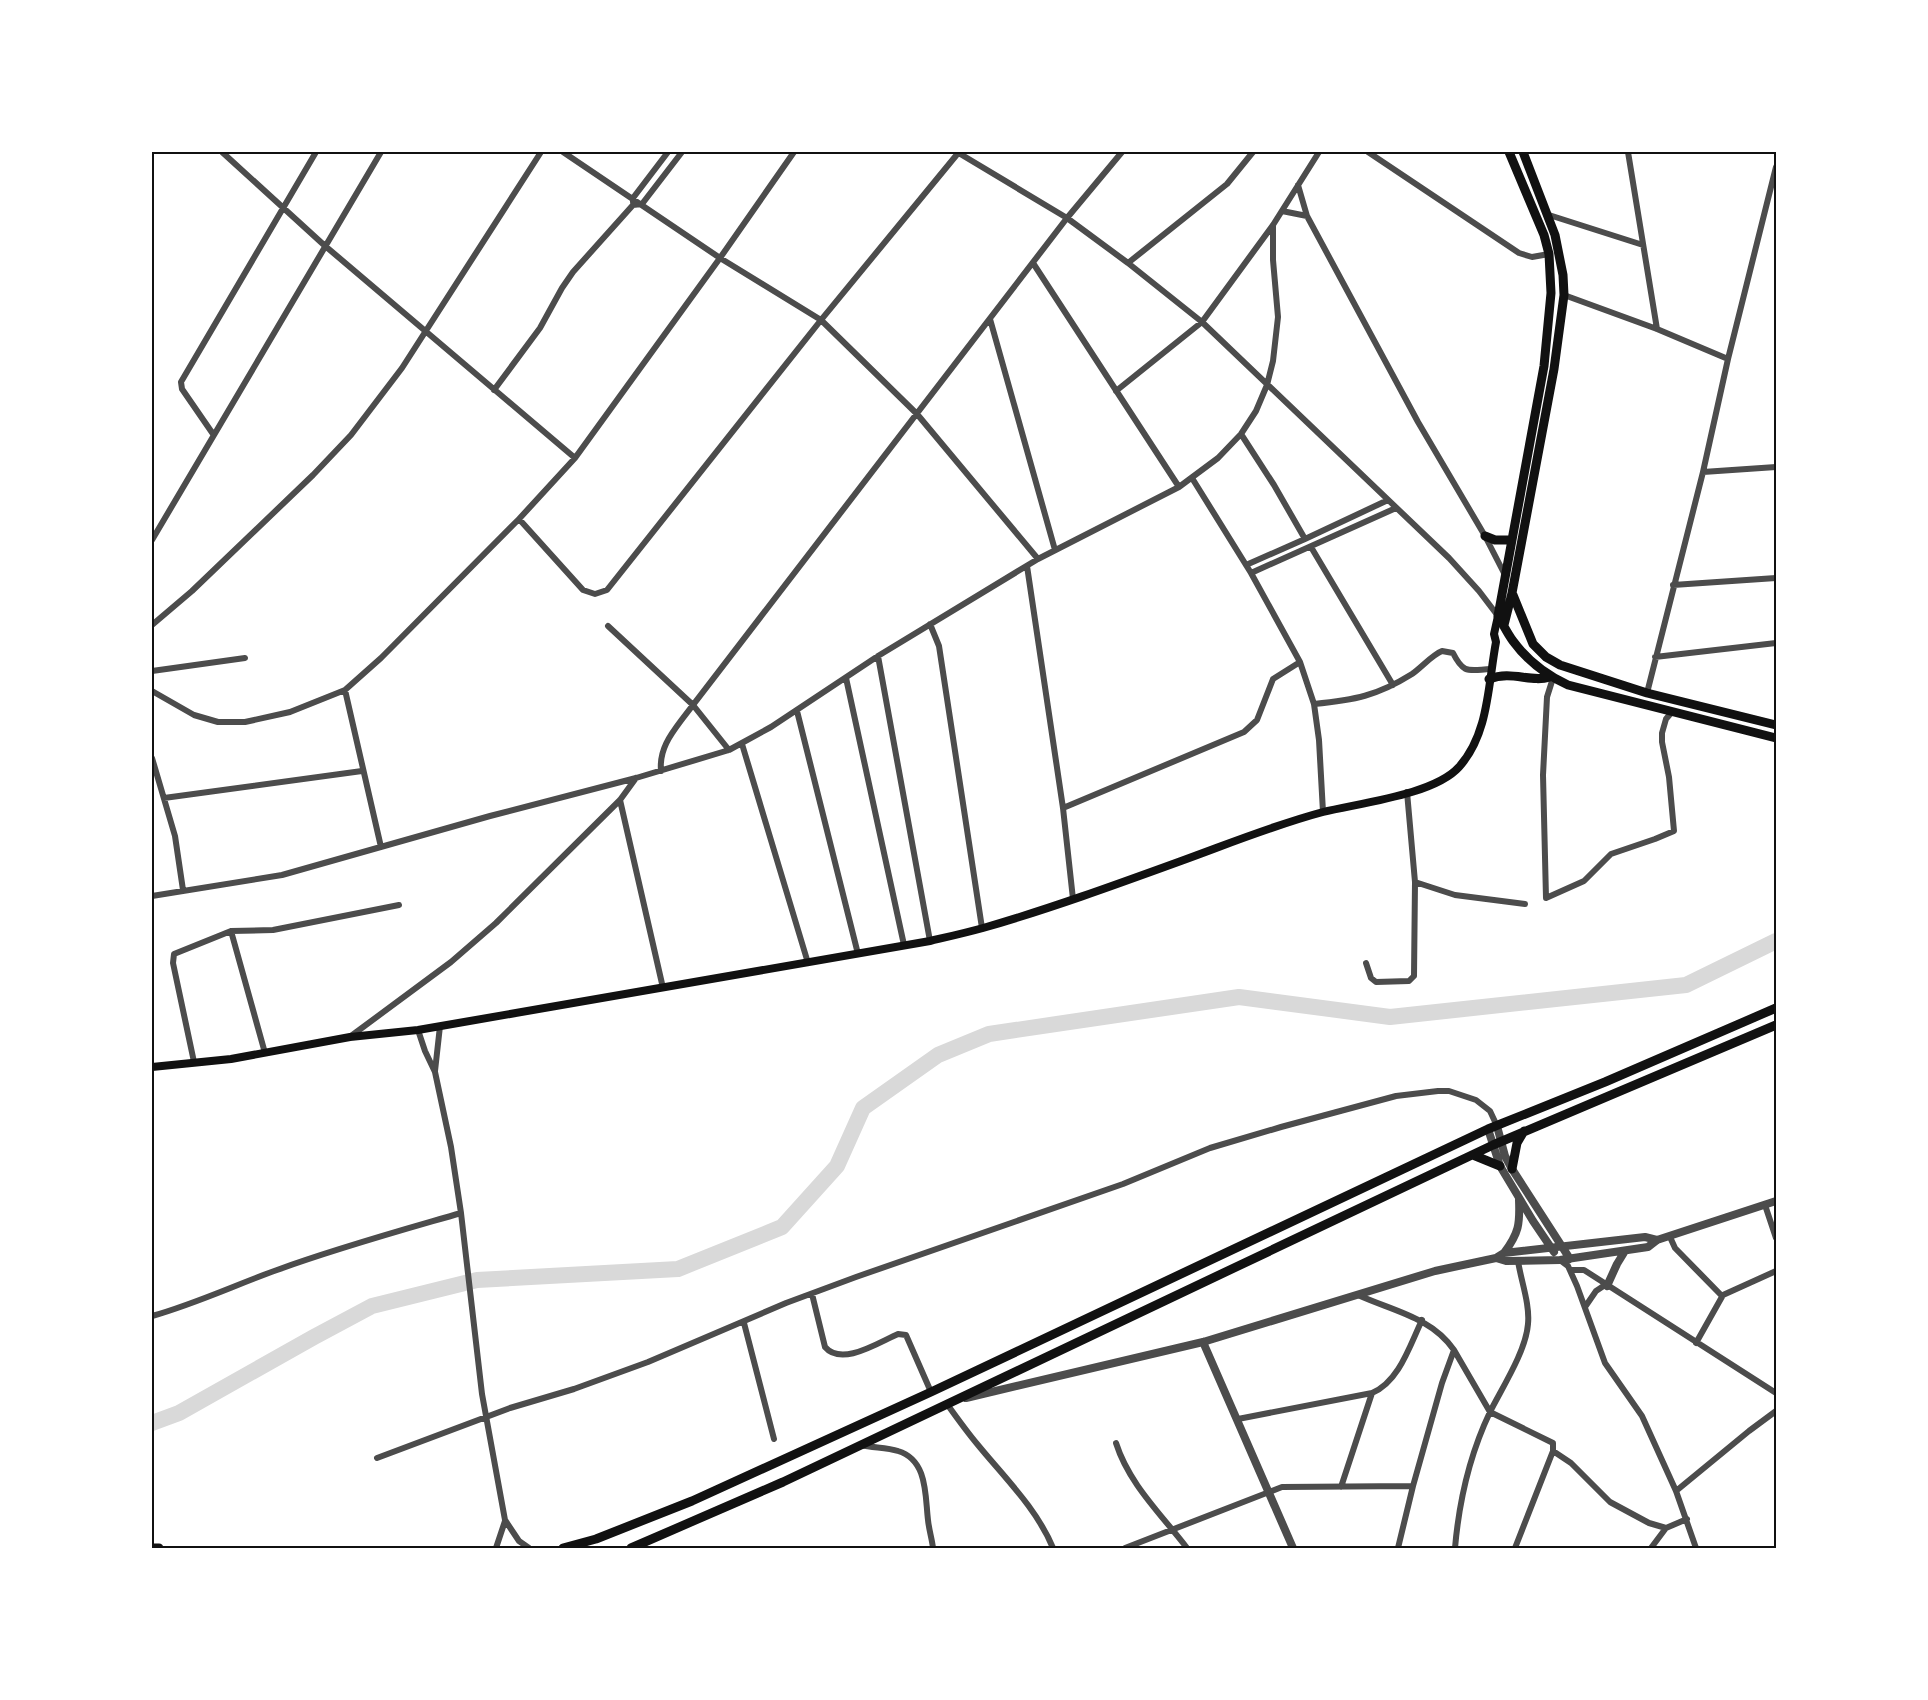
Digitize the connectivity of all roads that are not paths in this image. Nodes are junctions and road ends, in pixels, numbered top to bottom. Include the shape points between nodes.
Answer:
1 (222, 152) edge
2 (316, 152) edge
3 (381, 152) edge
4 (540, 152) edge
5 (563, 152) edge
6 (668, 152) edge
7 (682, 152) edge
8 (794, 152) edge
9 (958, 152) edge
10 (1122, 152) edge
11 (1253, 152) edge
12 (1319, 152) edge
13 (1368, 152) edge
14 (1509, 152) edge
15 (1523, 152) edge
16 (1628, 152) edge
17 (1776, 167) edge
18 (1298, 185) junction
19 (633, 198) junction
20 (642, 204) junction
21 (633, 205) junction
22 (284, 207) junction
23 (1282, 210) junction
24 (1549, 215) junction
25 (1307, 216) junction
26 (1067, 218) junction
27 (1274, 225) junction
28 (324, 245) junction
29 (1643, 245) junction
30 (1549, 254) junction
31 (720, 258) junction
32 (1033, 263) junction
33 (1128, 263) junction
34 (1564, 295) junction
35 (990, 319) junction
36 (821, 320) junction
37 (1202, 322) junction
38 (1657, 329) junction
39 (425, 332) junction
40 (1728, 359) junction
41 (1267, 385) junction
42 (494, 390) junction
43 (1116, 392) junction
44 (917, 414) junction
45 (213, 434) junction
46 (1241, 434) junction
47 (575, 458) junction
48 (1776, 467) edge
49 (1703, 472) junction
50 (1192, 478) junction
51 (1179, 487) junction
52 (1388, 500) junction
53 (1396, 508) junction
54 (519, 519) junction
55 (1485, 536) junction
56 (1305, 539) junction
57 (152, 540) edge
58 (1512, 540) junction
59 (1311, 547) junction
60 (1055, 550) junction
61 (1038, 559) junction
62 (1246, 565) junction
63 (1027, 566) junction
64 (1251, 573) junction
65 (1505, 576) junction
66 (1776, 579) edge
67 (1673, 585) junction
68 (1512, 593) junction
69 (1498, 616) junction
70 (930, 624) junction
71 (152, 625) edge
72 (1504, 625) junction
73 (608, 626) dead end
74 (1496, 642) junction
75 (1776, 643) edge
76 (878, 656) junction
77 (1655, 657) junction
78 (245, 658) dead end
79 (1300, 662) junction
80 (1491, 669) junction
81 (152, 671) edge
82 (1552, 677) junction
83 (846, 678) junction
84 (1490, 679) junction
85 (1394, 685) junction
86 (345, 690) junction
87 (152, 691) edge
88 (1647, 693) junction
89 (1314, 704) junction
90 (693, 705) junction
91 (797, 711) junction
92 (1671, 713) junction
93 (1776, 725) edge
94 (1776, 738) edge
95 (742, 744) junction
96 (729, 750) junction
97 (152, 758) edge
98 (362, 771) junction
99 (661, 771) junction
100 (636, 778) junction
101 (1407, 792) junction
102 (164, 798) junction
103 (620, 801) junction
104 (1063, 808) junction
105 (1323, 813) junction
106 (381, 847) junction
107 (1415, 882) junction
108 (183, 890) junction
109 (152, 896) edge
110 (1073, 899) junction
111 (1525, 904) dead end
112 (399, 905) dead end
113 (982, 928) junction
114 (231, 931) junction
115 (930, 941) junction
116 (904, 945) junction
117 (858, 954) junction
118 (808, 963) junction
119 (1366, 963) dead end
120 (663, 988) junction
121 (1776, 1008) edge
122 (1776, 1024) edge
123 (440, 1026) junction
124 (418, 1030) junction
125 (350, 1037) junction
126 (265, 1053) junction
127 (194, 1062) junction
128 (152, 1066) edge
129 (435, 1072) junction
130 (1492, 1127) junction
131 (1524, 1131) junction
132 (1497, 1144) junction
133 (1473, 1155) junction
134 (1500, 1166) junction
135 (1512, 1169) junction
136 (1519, 1198) junction
137 (1776, 1201) edge
138 (1765, 1205) junction
139 (461, 1213) junction
140 (1670, 1237) junction
141 (1776, 1238) edge
142 (1658, 1240) junction
143 (1563, 1247) junction
144 (1551, 1249) junction
145 (1625, 1251) junction
146 (1504, 1253) junction
147 (1496, 1258) junction
148 (1560, 1260) junction
149 (1518, 1261) junction
150 (1569, 1265) junction
151 (1776, 1271) edge
152 (1606, 1286) junction
153 (812, 1294) junction
154 (1358, 1295) junction
155 (1722, 1296) junction
156 (1585, 1307) junction
157 (152, 1316) edge
158 (1422, 1320) junction
159 (744, 1323) junction
160 (1203, 1342) junction
161 (1696, 1342) junction
162 (1454, 1350) junction
163 (931, 1392) junction
164 (1372, 1393) junction
165 (1776, 1393) edge
166 (950, 1402) junction
167 (1776, 1411) edge
168 (1490, 1412) junction
169 (486, 1417) junction
170 (1238, 1419) junction
171 (774, 1439) dead end
172 (1116, 1443) dead end
173 (861, 1445) junction
174 (1553, 1451) junction
175 (377, 1458) dead end
176 (1413, 1486) junction
177 (1341, 1487) junction
178 (714, 1491) junction
179 (1269, 1491) junction
180 (1676, 1491) junction
181 (720, 1509) junction
182 (1686, 1519) junction
183 (505, 1520) junction
184 (1666, 1528) junction
185 (1173, 1530) junction
186 (152, 1548) edge
187 (159, 1548) edge
188 (496, 1548) edge
189 (529, 1548) edge
190 (563, 1548) edge
191 (631, 1548) edge
192 (933, 1548) edge
193 (1053, 1548) edge
194 (1125, 1548) edge
195 (1187, 1548) edge
196 (1293, 1548) edge
197 (1398, 1548) edge
198 (1455, 1548) edge
199 (1515, 1548) edge
200 (1651, 1548) edge
201 (1696, 1548) edge

1 - 22 street
2 - 22 street
3 - 28 street
4 - 39 street
5 - 19 street
6 - 19 street
7 - 20 street
8 - 31 street
9 - 26 street
9 - 36 street
10 - 26 street
11 - 33 street via 1227,184
12 - 18 street
13 - 30 street via 1520,253 1532,257
14 - 30 main road
15 - 24 main road
16 - 29 street
17 - 40 street
18 - 23 street
18 - 25 street
19 - 20 street
19 - 21 street
20 - 21 street
20 - 31 street
21 - 42 street via 573,272 540,328
22 - 28 street
22 - 45 street via 182,382 182,389
23 - 25 street
23 - 27 street
24 - 29 street
24 - 34 main road via 1560,255
25 - 55 street via 1418,422
26 - 32 street
26 - 33 street
27 - 37 street
27 - 41 street via 1278,317
28 - 39 street
28 - 45 street
29 - 38 street
30 - 58 main road via 1551,293 1544,366
31 - 36 street
31 - 47 street
32 - 35 street
32 - 43 street
33 - 37 street
34 - 38 street
34 - 68 main road
35 - 44 street
35 - 60 street
36 - 44 street
36 - 54 street via 607,590 595,594 583,590
37 - 41 street
37 - 43 street
38 - 40 street
39 - 42 street
39 - 71 street via 351,435 192,591
40 - 49 street
41 - 46 street
41 - 52 street
42 - 47 street
43 - 51 street
44 - 61 street
44 - 90 street
45 - 57 street
46 - 50 street
46 - 56 street
47 - 54 street
48 - 49 street
49 - 67 street
50 - 51 street
50 - 62 street
51 - 60 street
52 - 53 street
52 - 56 street
53 - 59 street
53 - 69 street via 1449,558
54 - 86 street
55 - 58 main road
55 - 65 street
56 - 62 street
58 - 65 main road
59 - 64 street
59 - 85 street
60 - 61 street
61 - 63 street
62 - 64 street
63 - 70 street
63 - 104 street
64 - 79 street
65 - 68 main road
65 - 69 main road
66 - 67 street
67 - 77 street
68 - 72 main road
68 - 88 main road via 1528,635 1546,657 1578,672
69 - 72 main road
69 - 74 main road
70 - 76 street
70 - 113 street via 939,646
72 - 74 main road
72 - 82 main road via 1520,650
73 - 90 street
74 - 80 main road
75 - 77 street
76 - 83 street
76 - 115 street
77 - 88 street
78 - 81 street
79 - 89 street
79 - 104 street via 1273,679 1257,720 1244,732
80 - 84 main road
80 - 85 street via 1467,671 1460,667 1453,653 1442,651
82 - 84 main road via 1504,675
82 - 92 main road via 1568,685
82 - 92 street via 1547,697 1543,775 1546,898 1584,881 1611,854 1674,831 1662,742
83 - 91 street
83 - 116 street
84 - 101 main road via 1479,735 1459,767 1447,777
85 - 89 street via 1355,699
86 - 87 street via 290,712 245,722 218,722 194,715
86 - 98 street
88 - 93 main road
89 - 105 street
90 - 96 street
90 - 99 street via 664,745
91 - 95 street
91 - 117 street
92 - 94 main road
95 - 96 street
95 - 118 street
96 - 99 street
97 - 102 street
98 - 102 street
98 - 106 street
99 - 100 street
100 - 103 street
100 - 106 street
101 - 105 main road
101 - 107 street
102 - 108 street via 175,836
103 - 120 street
103 - 125 street via 496,923 451,962
104 - 110 street
105 - 110 main road
106 - 108 street via 282,875
107 - 111 street via 1455,895
107 - 119 street via 1413,979 1376,982
108 - 109 street
110 - 113 main road
112 - 114 street via 273,930
113 - 115 main road
114 - 126 street
114 - 127 street via 173,957
115 - 116 main road
116 - 117 main road
117 - 118 main road
118 - 120 main road
120 - 123 main road
121 - 130 main road
122 - 131 main road
123 - 124 main road
123 - 129 street
124 - 125 main road
124 - 129 street
125 - 126 main road
126 - 127 main road
127 - 128 main road
129 - 139 street
130 - 132 street
130 - 153 street via 1490,1111 1476,1100 1458,1094 1438,1090 1396,1096 1210,1148 1122,1184
130 - 163 main road
131 - 132 main road
131 - 135 main road via 1517,1143
132 - 133 main road
132 - 134 street
132 - 135 street
133 - 134 main road
133 - 166 main road
134 - 136 street
135 - 143 street
136 - 144 street
136 - 146 street via 1518,1227
137 - 138 street
138 - 140 street
138 - 141 street
139 - 157 street via 347,1246
139 - 169 street
140 - 142 street
140 - 155 street via 1675,1248
142 - 143 street via 1645,1237
142 - 145 street via 1648,1247
143 - 144 street
143 - 150 street
144 - 146 street
144 - 148 street
145 - 150 street
145 - 152 street
146 - 147 street
147 - 149 street
147 - 154 street via 1435,1271
148 - 149 street
148 - 150 street
149 - 168 street via 1528,1325
150 - 152 street via 1584,1270
150 - 156 street
151 - 155 street
152 - 156 street via 1596,1291
152 - 161 street
153 - 159 street
153 - 163 street via 828,1350 847,1355 898,1334 906,1335
154 - 158 street
154 - 160 street
155 - 161 street
156 - 180 street via 1605,1363 1642,1416
158 - 162 street
158 - 164 street via 1391,1379
159 - 169 street via 574,1389
159 - 171 street
160 - 166 street
160 - 170 street
161 - 165 street
162 - 168 street
162 - 176 street
163 - 178 main road
164 - 170 street
164 - 177 street
166 - 173 main road
166 - 193 street via 980,1448 1022,1496
167 - 180 street
168 - 174 street via 1554,1444
168 - 198 street via 1472,1460
169 - 175 street
169 - 183 street
170 - 179 street
172 - 185 street via 1122,1464
173 - 181 main road
173 - 192 street via 898,1451 915,1462 926,1490
174 - 184 street via 1571,1463 1610,1502
174 - 199 street
176 - 177 street
176 - 197 street
177 - 179 street via 1294,1486
178 - 181 main road
178 - 190 main road via 596,1539
179 - 185 street
179 - 196 street
180 - 182 street
181 - 191 main road
182 - 184 street
182 - 201 street
183 - 188 street
183 - 189 street via 519,1541
184 - 200 street
185 - 194 street
185 - 195 street
186 - 187 main road

